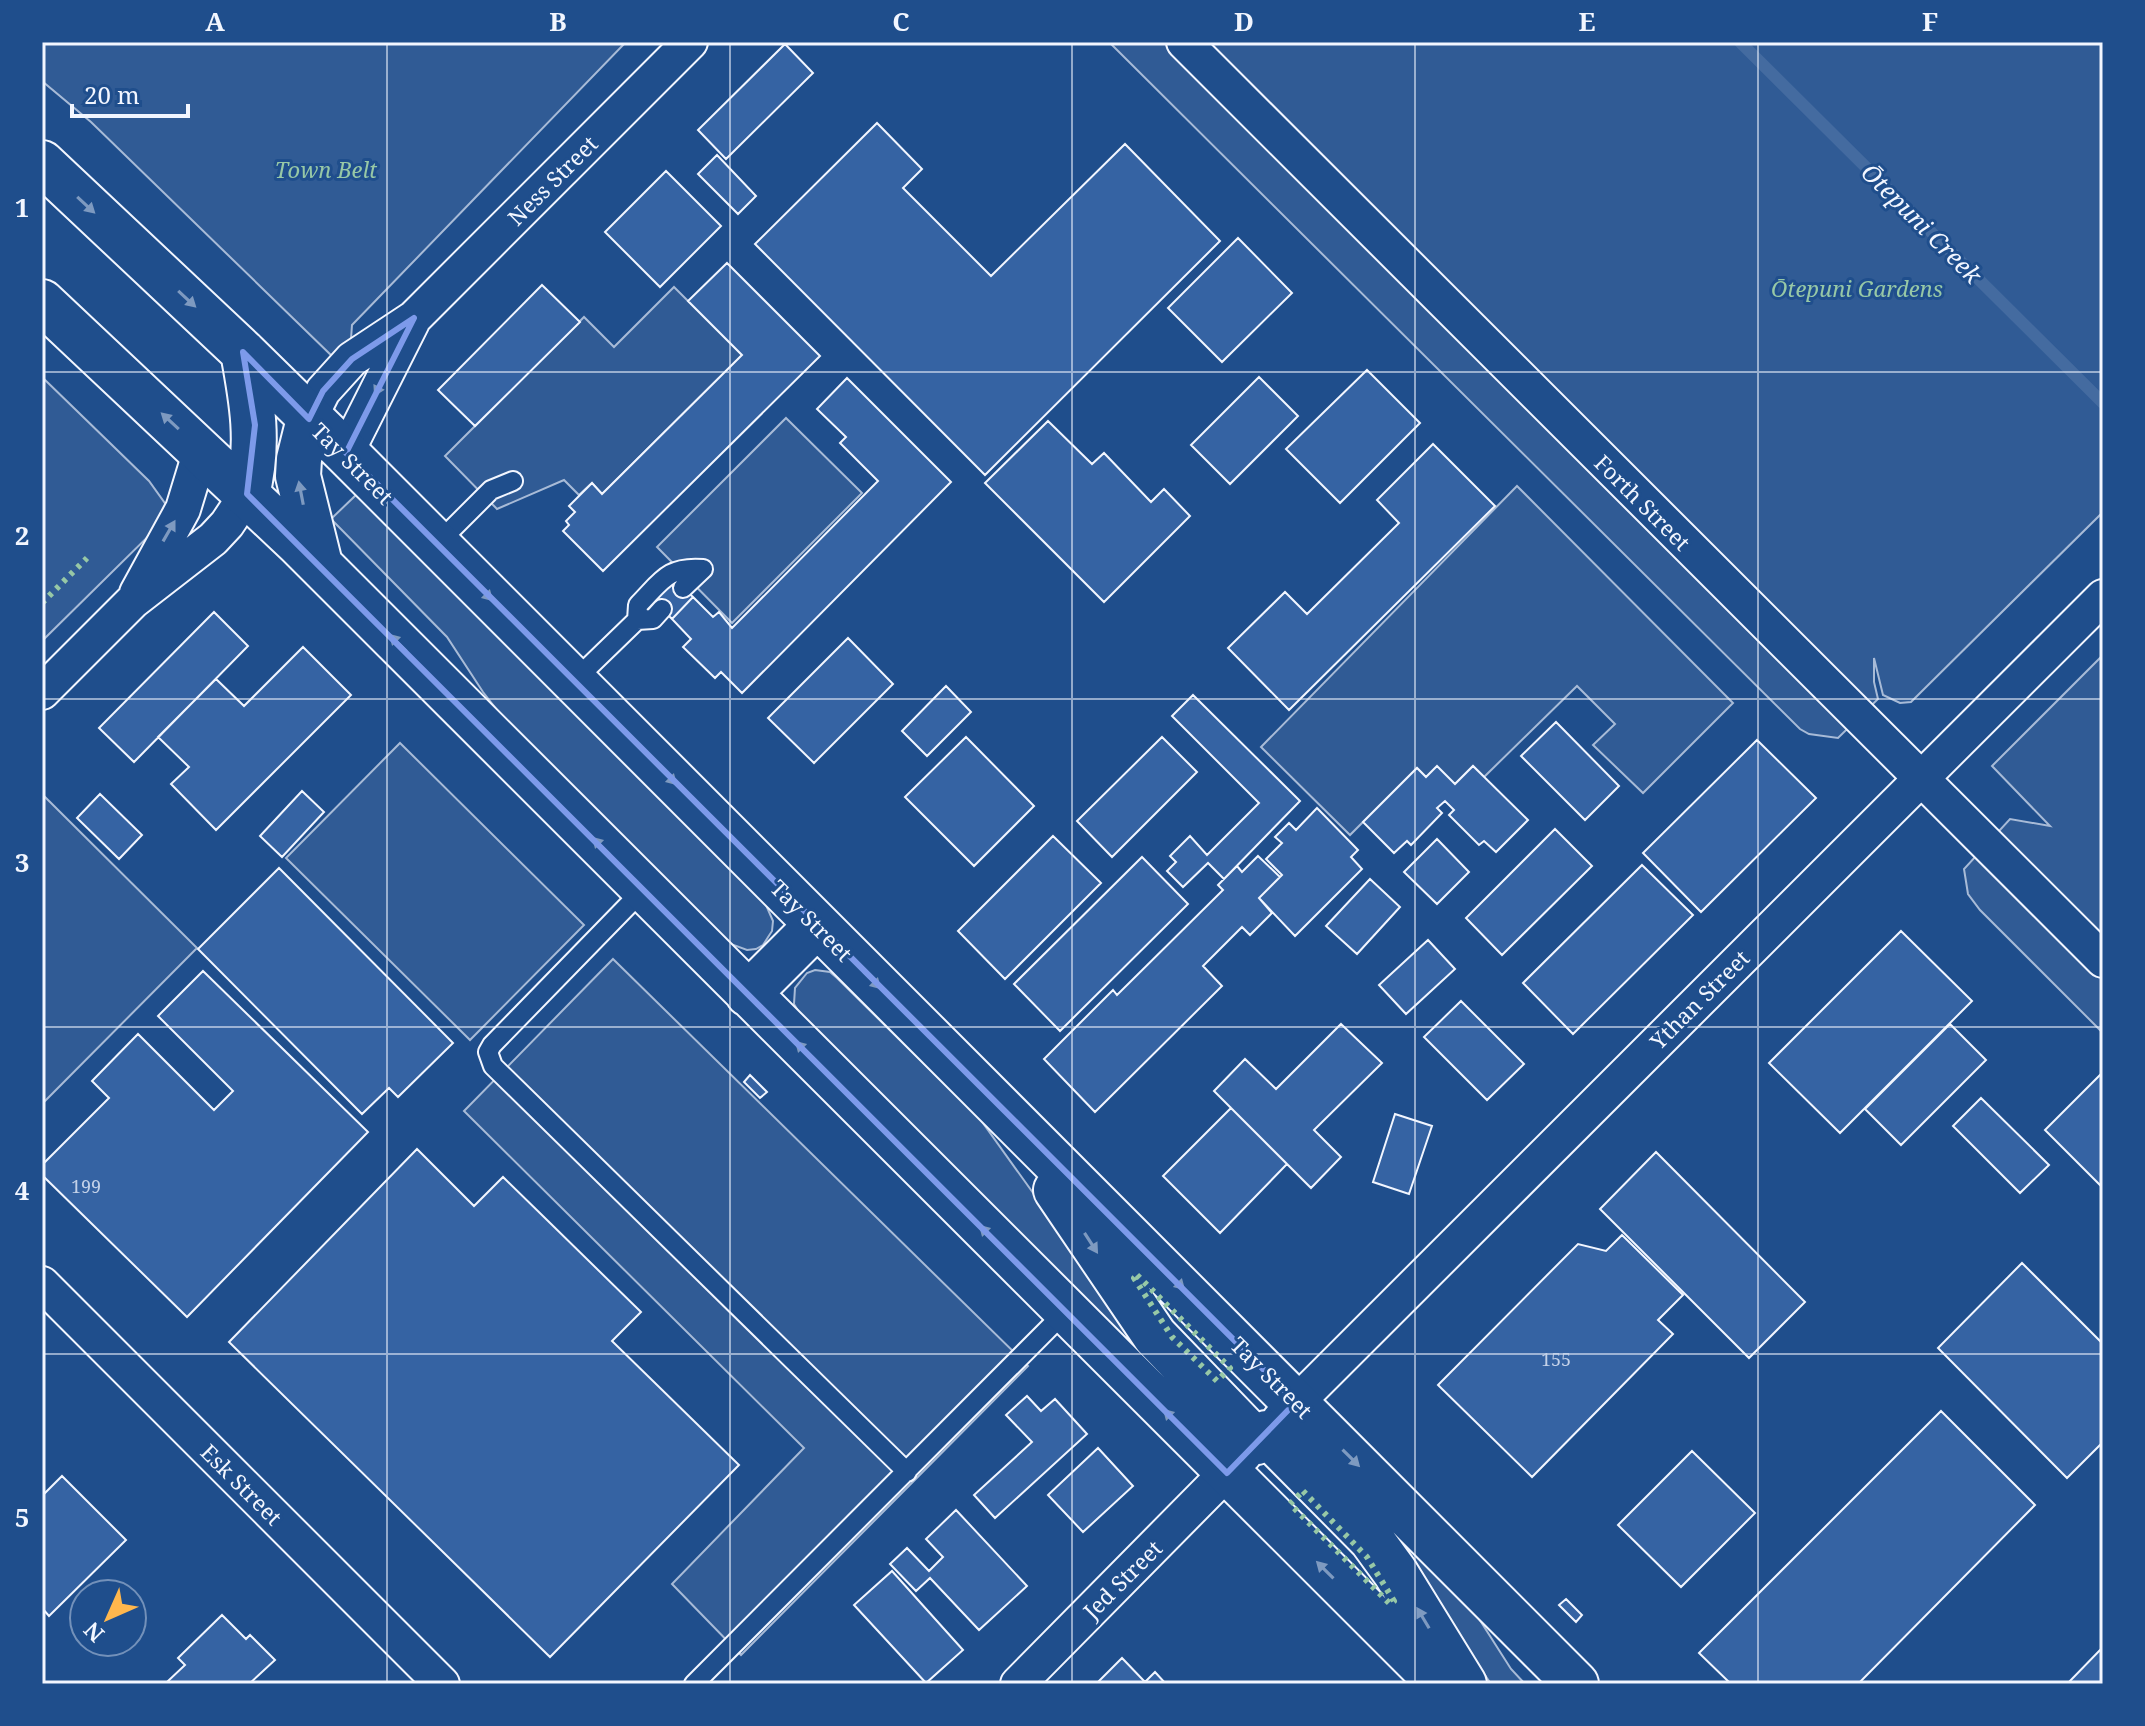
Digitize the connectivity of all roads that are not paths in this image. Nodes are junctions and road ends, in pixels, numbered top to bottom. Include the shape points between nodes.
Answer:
1 (690, 42) edge
2 (1184, 42) edge
3 (42, 163) edge
4 (42, 302) edge
5 (414, 318) junction
6 (243, 352) junction
7 (309, 419) junction
8 (201, 450) junction
9 (346, 453) junction
10 (513, 481) dead end
11 (247, 494) junction
12 (436, 545) junction
13 (320, 566) junction
14 (683, 588) dead end
15 (2103, 597) edge
16 (133, 601) junction
17 (662, 609) dead end
18 (637, 620) junction
19 (573, 682) junction
20 (42, 692) edge
21 (1920, 778) junction
22 (644, 889) junction
23 (817, 925) junction
24 (2103, 960) edge
25 (748, 994) junction
26 (981, 1089) junction
27 (42, 1284) edge
28 (1066, 1311) junction
29 (1296, 1402) junction
30 (1262, 1438) junction
31 (907, 1472) junction
32 (1227, 1473) junction
33 (442, 1684) edge
34 (694, 1684) edge
35 (1018, 1684) edge
36 (1440, 1684) edge
37 (1464, 1684) edge
38 (1576, 1684) edge

1 - 5 street, Ness Street
2 - 21 street, Forth Street
3 -> 6 highway, Tay Street
8 -> 4 highway
5 - 7 street, Ness Street via 352,359 323,391
5 -> 9 street, Ness Street
6 - 7 highway, Tay Street
6 - 11 highway via 255,425
7 - 9 highway, Tay Street
13 -> 7 highway via 298,476
8 - 11 highway
16 -> 8 street via 183,509
9 - 12 highway, Tay Street
10 - 12 lane via 491,490
11 - 13 highway
11 - 16 street via 213,539
12 -> 19 highway, Tay Street
22 -> 13 highway
14 - 18 lane via 703,569 684,567 669,573 638,605
15 - 21 street, Ythan Street
16 - 20 street
17 - 18 lane via 653,619
18 - 19 lane
19 -> 23 highway, Tay Street
21 - 24 street, Forth Street
21 - 29 street, Ythan Street
22 - 25 highway
22 - 31 lane via 492,1045 488,1052 493,1066
23 - 25 highway
23 -> 26 highway, Tay Street
28 -> 25 highway
26 -> 29 highway, Tay Street
26 -> 30 highway via 1034,1157 1155,1336
27 - 33 street, Esk Street
28 - 31 lane
32 -> 28 highway
29 - 30 street, Ythan Street
29 -> 38 highway, Tay Street
30 - 32 street, Jed Street
37 -> 30 highway via 1371,1539
31 - 34 lane
32 - 35 street, Jed Street
36 -> 32 highway

